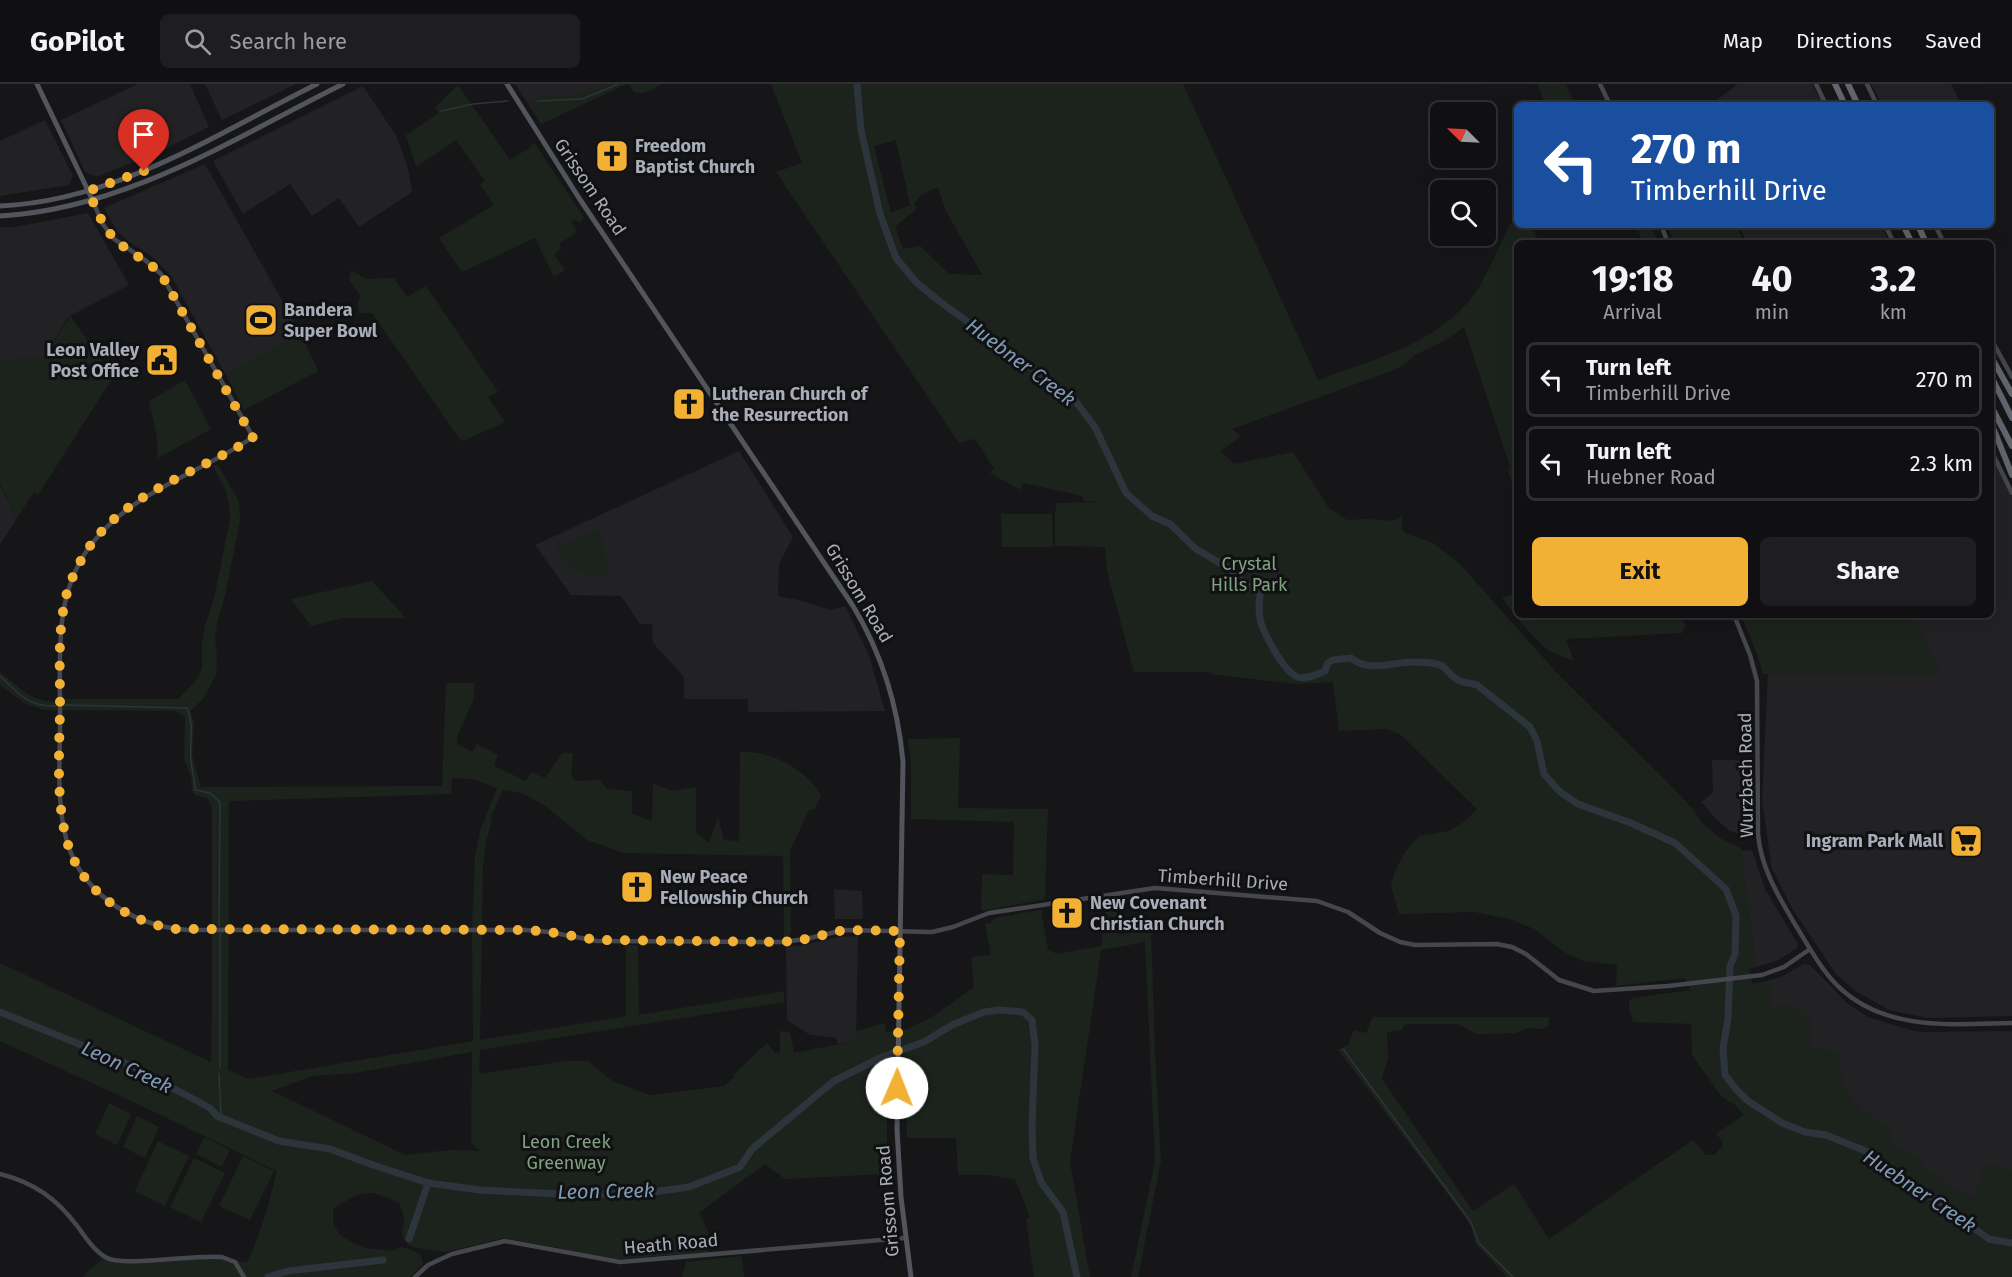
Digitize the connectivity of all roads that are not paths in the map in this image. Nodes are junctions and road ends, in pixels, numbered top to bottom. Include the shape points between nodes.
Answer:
1 (37, 84) edge
2 (317, 84) edge
3 (343, 84) edge
4 (507, 84) edge
5 (1600, 84) edge
6 (1816, 84) edge
7 (1834, 84) edge
8 (1848, 84) edge
9 (1867, 84) edge
10 (284, 100) junction
11 (1609, 102) edge
12 (1825, 102) edge
13 (1843, 102) edge
14 (1857, 102) edge
15 (1876, 102) edge
16 (290, 111) junction
17 (88, 191) junction
18 (93, 201) junction
19 (0, 206) edge
20 (0, 216) edge
21 (1994, 344) edge
22 (1994, 362) edge
23 (2012, 377) edge
24 (1994, 382) edge
25 (2012, 394) edge
26 (1994, 412) edge
27 (2012, 418) edge
28 (1994, 430) edge
29 (2012, 446) edge
30 (1994, 456) edge
31 (2012, 475) edge
32 (2012, 493) edge
33 (1735, 618) edge
34 (900, 931) junction
35 (1810, 949) junction
36 (2012, 1023) edge
37 (0, 1174) edge
38 (905, 1238) junction
39 (244, 1277) edge
40 (414, 1277) edge
41 (911, 1277) edge

1 - 17 main road
2 - 10 main road
3 - 16 main road
4 - 34 main road, Grissom Road via 549,153 851,602 874,646 893,699 901,738 904,784
5 - 11 street
6 - 12 street
7 - 13 highway
8 - 14 highway
9 - 15 street
10 - 16 main road
10 - 17 main road via 159,165
16 - 18 main road via 155,179
17 - 18 main road
17 - 19 main road
18 - 20 main road
18 - 34 street, Timberhill Drive via 114,239 161,274 253,438 119,515 87,550 73,576 64,604 60,640 60,800 70,852 100,895 120,910 173,929 526,930 597,940 782,942 844,930
21 - 23 street
22 - 25 highway
24 - 27 highway
26 - 29 highway
28 - 31 highway
30 - 32 street
33 - 35 street, Wurzbach Road via 1757,681 1758,835 1762,856 1777,894
34 - 35 street, Timberhill Drive via 938,930 989,914 1155,888 1317,901 1348,912 1400,942 1415,945 1512,947 1560,980 1594,992 1746,977 1777,970
34 - 38 main road, Grissom Road via 897,1149
35 - 36 street, Wurzbach Road via 1842,990 1889,1016 1932,1023
37 - 39 street via 34,1186 53,1198 108,1259 222,1257 235,1262
38 - 40 street, Heath Road via 620,1262 505,1241 452,1254 428,1264
38 - 41 main road, Grissom Road

